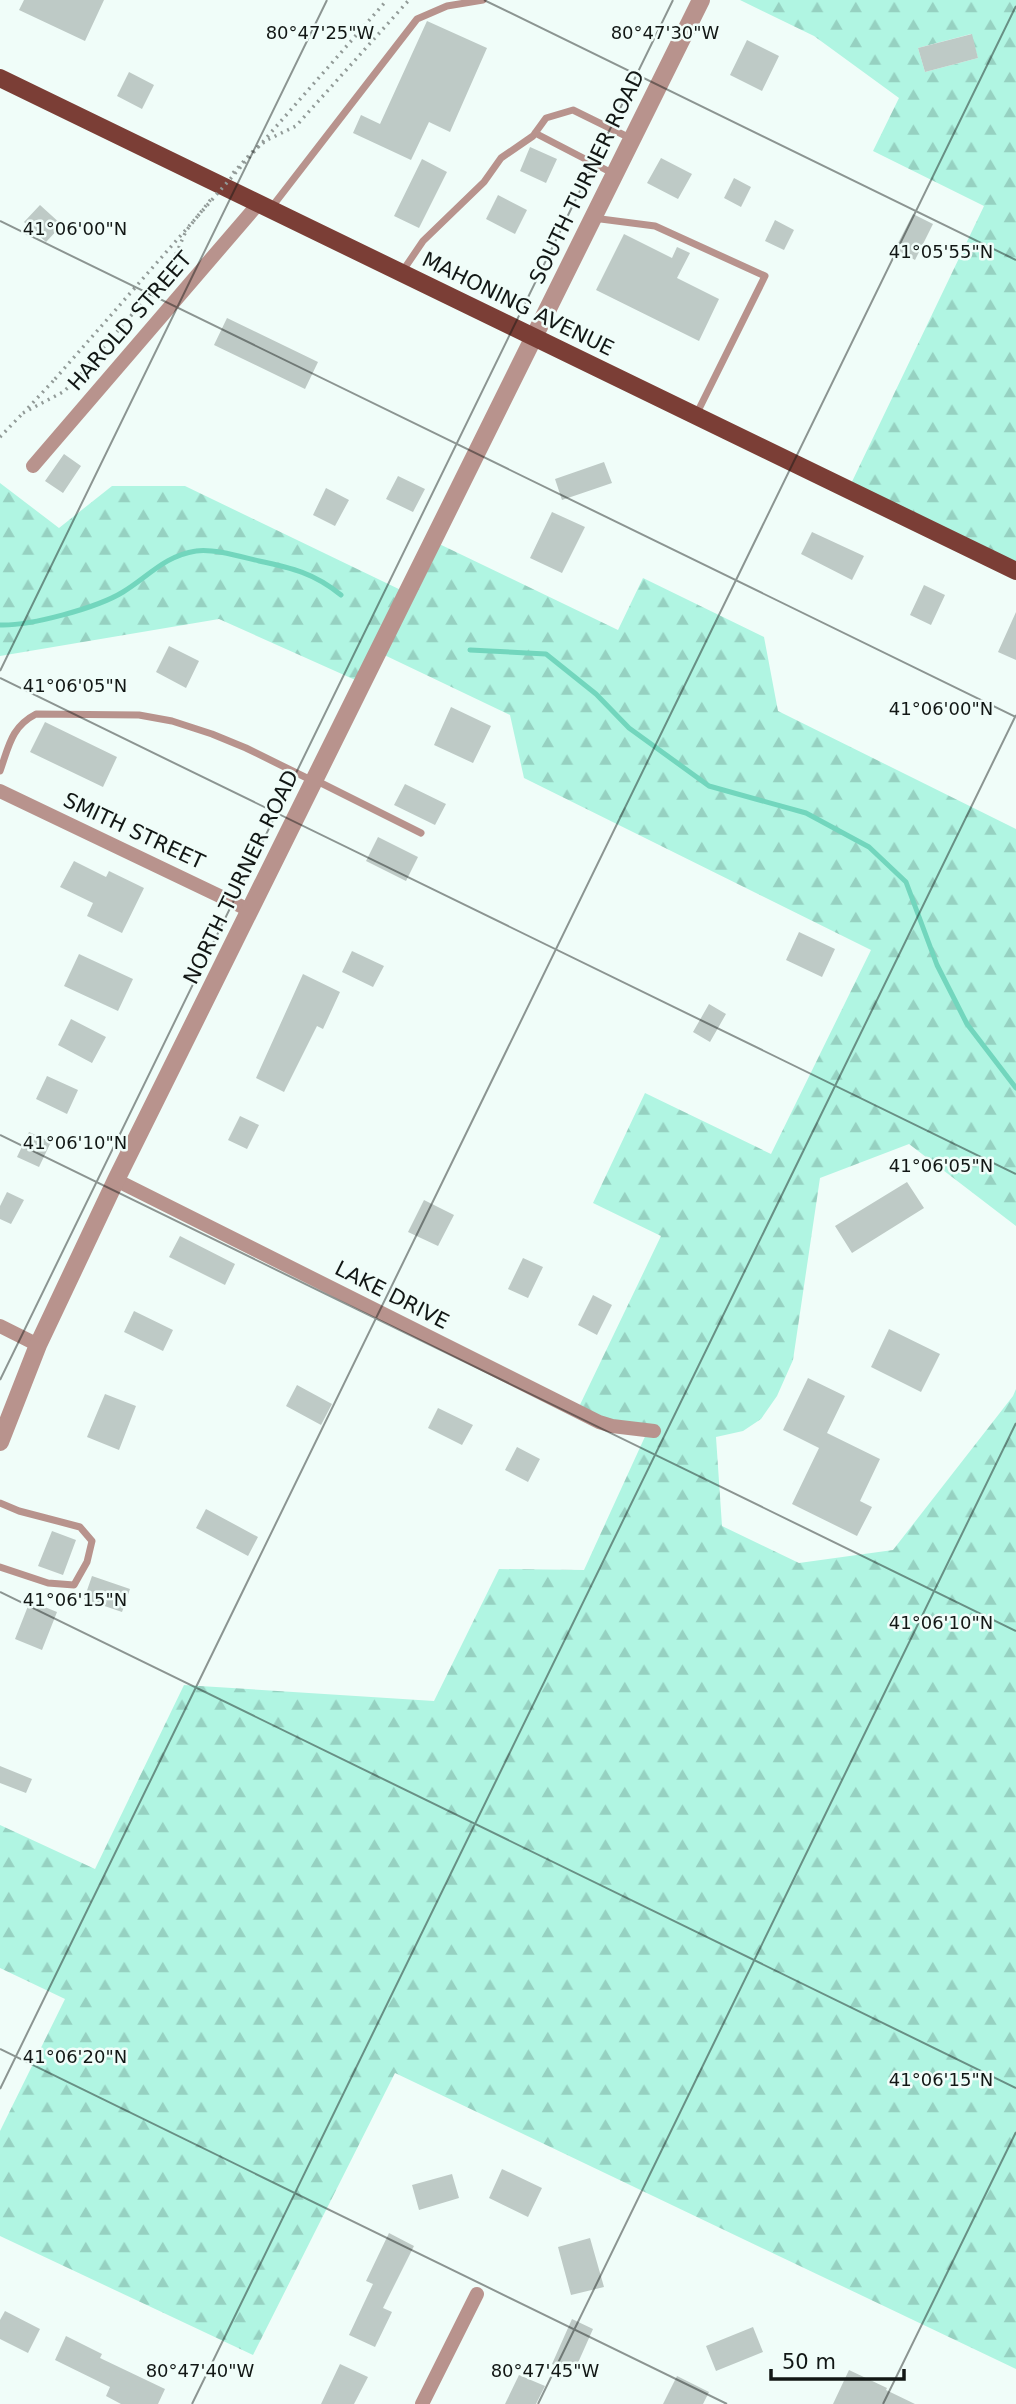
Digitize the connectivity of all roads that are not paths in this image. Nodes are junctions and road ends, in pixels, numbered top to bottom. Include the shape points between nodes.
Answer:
1 (482, 0) edge
2 (701, 0) edge
3 (0, 78) edge
4 (535, 133) junction
5 (632, 139) junction
6 (614, 174) junction
7 (265, 206) junction
8 (593, 218) junction
9 (401, 272) junction
10 (533, 337) junction
11 (696, 416) junction
12 (33, 466) dead end
13 (1016, 571) edge
14 (0, 771) edge
15 (314, 780) junction
16 (0, 792) edge
17 (421, 833) dead end
18 (249, 909) junction
19 (116, 1180) junction
20 (0, 1326) edge
21 (38, 1345) junction
22 (654, 1431) dead end
23 (0, 1442) edge
24 (0, 1503) edge
25 (0, 1567) edge
26 (477, 2294) dead end
27 (422, 2404) edge

1 - 7 lane via 447,6 417,19
2 - 5 street, SOUTH TURNER ROAD
3 - 7 main road, MAHONING AVENUE
4 - 5 lane via 546,118 573,110
4 - 6 lane
4 - 9 lane via 501,158 484,182 423,241
5 - 6 street, SOUTH TURNER ROAD
6 - 8 street, SOUTH TURNER ROAD
7 - 9 main road, MAHONING AVENUE
7 - 12 street, HAROLD STREET
8 - 10 street, SOUTH TURNER ROAD
8 - 11 lane via 655,226 765,276
9 - 10 main road, MAHONING AVENUE
10 - 11 main road, MAHONING AVENUE
10 - 15 street, NORTH TURNER ROAD
11 - 13 main road, MAHONING AVENUE
14 - 15 lane via 22,722 36,714 139,715 212,734
15 - 17 lane
15 - 18 street, NORTH TURNER ROAD
16 - 18 street, SMITH STREET
18 - 19 street, NORTH TURNER ROAD
19 - 21 street, NORTH TURNER ROAD
19 - 22 street, LAKE DRIVE via 599,1422
20 - 21 street
21 - 23 street, NORTH TURNER ROAD
24 - 25 lane via 79,1527 92,1541 74,1585 48,1583
26 - 27 street

